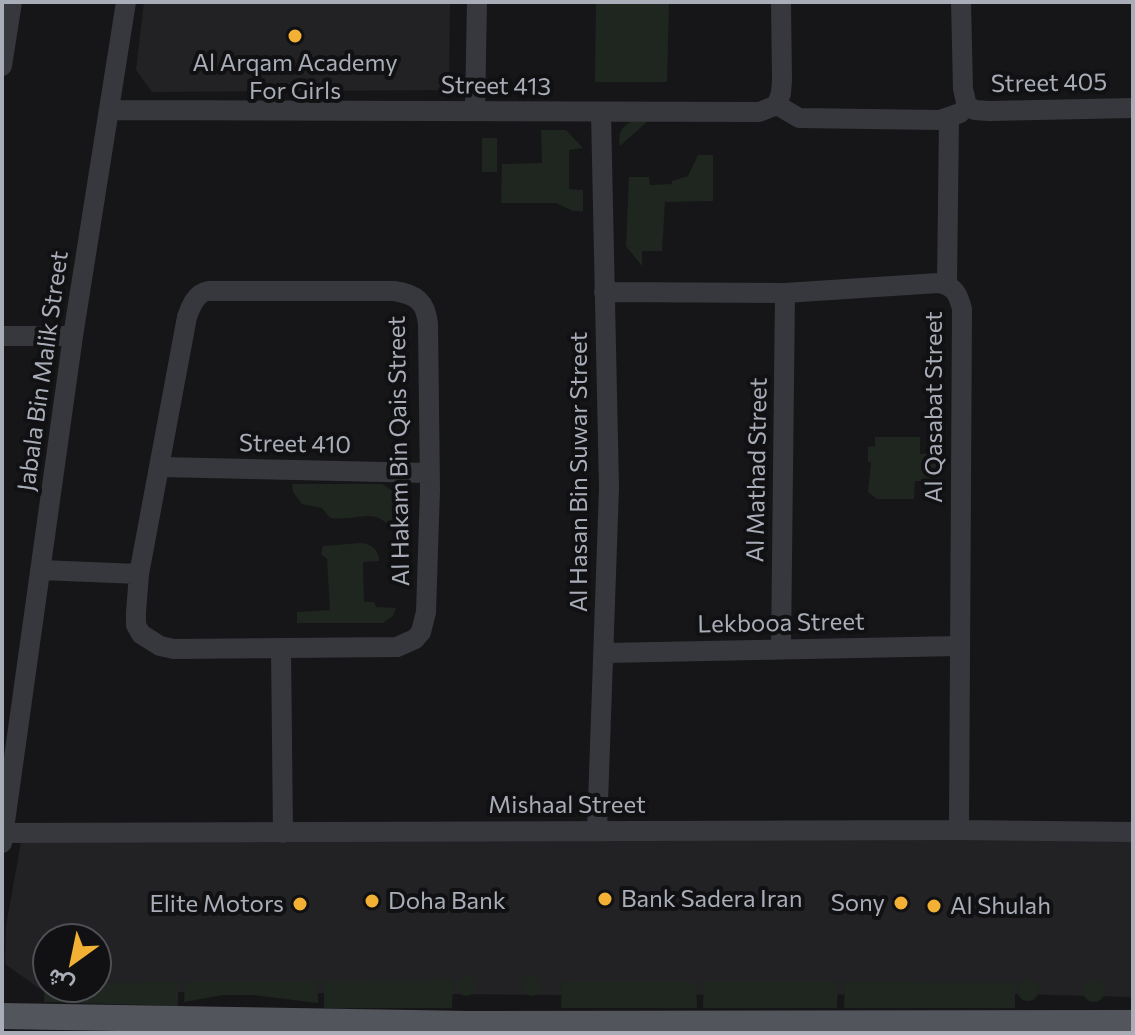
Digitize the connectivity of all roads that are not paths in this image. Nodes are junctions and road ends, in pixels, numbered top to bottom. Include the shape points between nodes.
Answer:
1 (126, 2) edge
2 (477, 2) edge
3 (781, 2) edge
4 (961, 2) edge
5 (8, 9) edge
6 (2, 66) edge
7 (777, 105) junction
8 (967, 106) junction
9 (1133, 108) edge
10 (109, 110) junction
11 (475, 111) junction
12 (601, 113) junction
13 (949, 118) junction
14 (947, 285) junction
15 (604, 292) junction
16 (785, 293) junction
17 (2, 336) edge
18 (73, 336) junction
19 (160, 467) junction
20 (430, 473) junction
21 (40, 570) junction
22 (139, 574) junction
23 (959, 646) junction
24 (781, 648) junction
25 (281, 650) junction
26 (605, 653) junction
27 (10, 721) edge
28 (959, 830) junction
29 (597, 831) junction
30 (1133, 832) edge
31 (283, 833) junction
32 (3, 836) edge
33 (3, 1015) edge
34 (1133, 1023) edge

1 - 10 street, Jabala Bin Malik Street
2 - 11 street
3 - 7 street via 782,80
4 - 8 street
5 - 6 street
7 - 12 street, Street 413 via 759,112
7 - 13 street via 799,118
8 - 9 street, Street 405 via 989,111
8 - 13 street
10 - 11 street, Street 413
10 - 18 street, Jabala Bin Malik Street
11 - 12 street, Street 413
12 - 15 street, Al Hasan Bin Suwar Street
13 - 14 street
14 - 16 street, Al Qasabat Street
14 - 23 street, Al Qasabat Street via 958,294 962,309
15 - 16 street, Al Qasabat Street
15 - 26 street, Al Hasan Bin Suwar Street via 609,488
16 - 24 street, Al Mathad Street
17 - 18 street
18 - 21 street, Jabala Bin Malik Street
19 - 20 street, Street 410
19 - 20 street, Al Hakam Bin Qais Street via 187,317 202,292 394,291 416,297 427,311
19 - 22 street, Al Hakam Bin Qais Street
20 - 25 street, Al Hakam Bin Qais Street via 421,632 397,647
21 - 22 street
21 - 27 street, Jabala Bin Malik Street
22 - 25 street, Al Hakam Bin Qais Street via 136,625 150,641 174,649
23 - 24 street, Lekbooa Street
23 - 28 street, Al Qasabat Street
24 - 26 street, Lekbooa Street
25 - 31 street
26 - 29 street, Al Hasan Bin Suwar Street
27 - 32 street, Jabala Bin Malik Street
28 - 29 street, Mishaal Street
28 - 30 street, Mishaal Street
29 - 31 street, Mishaal Street
31 - 32 street, Mishaal Street
33 - 34 main road via 469,1024

